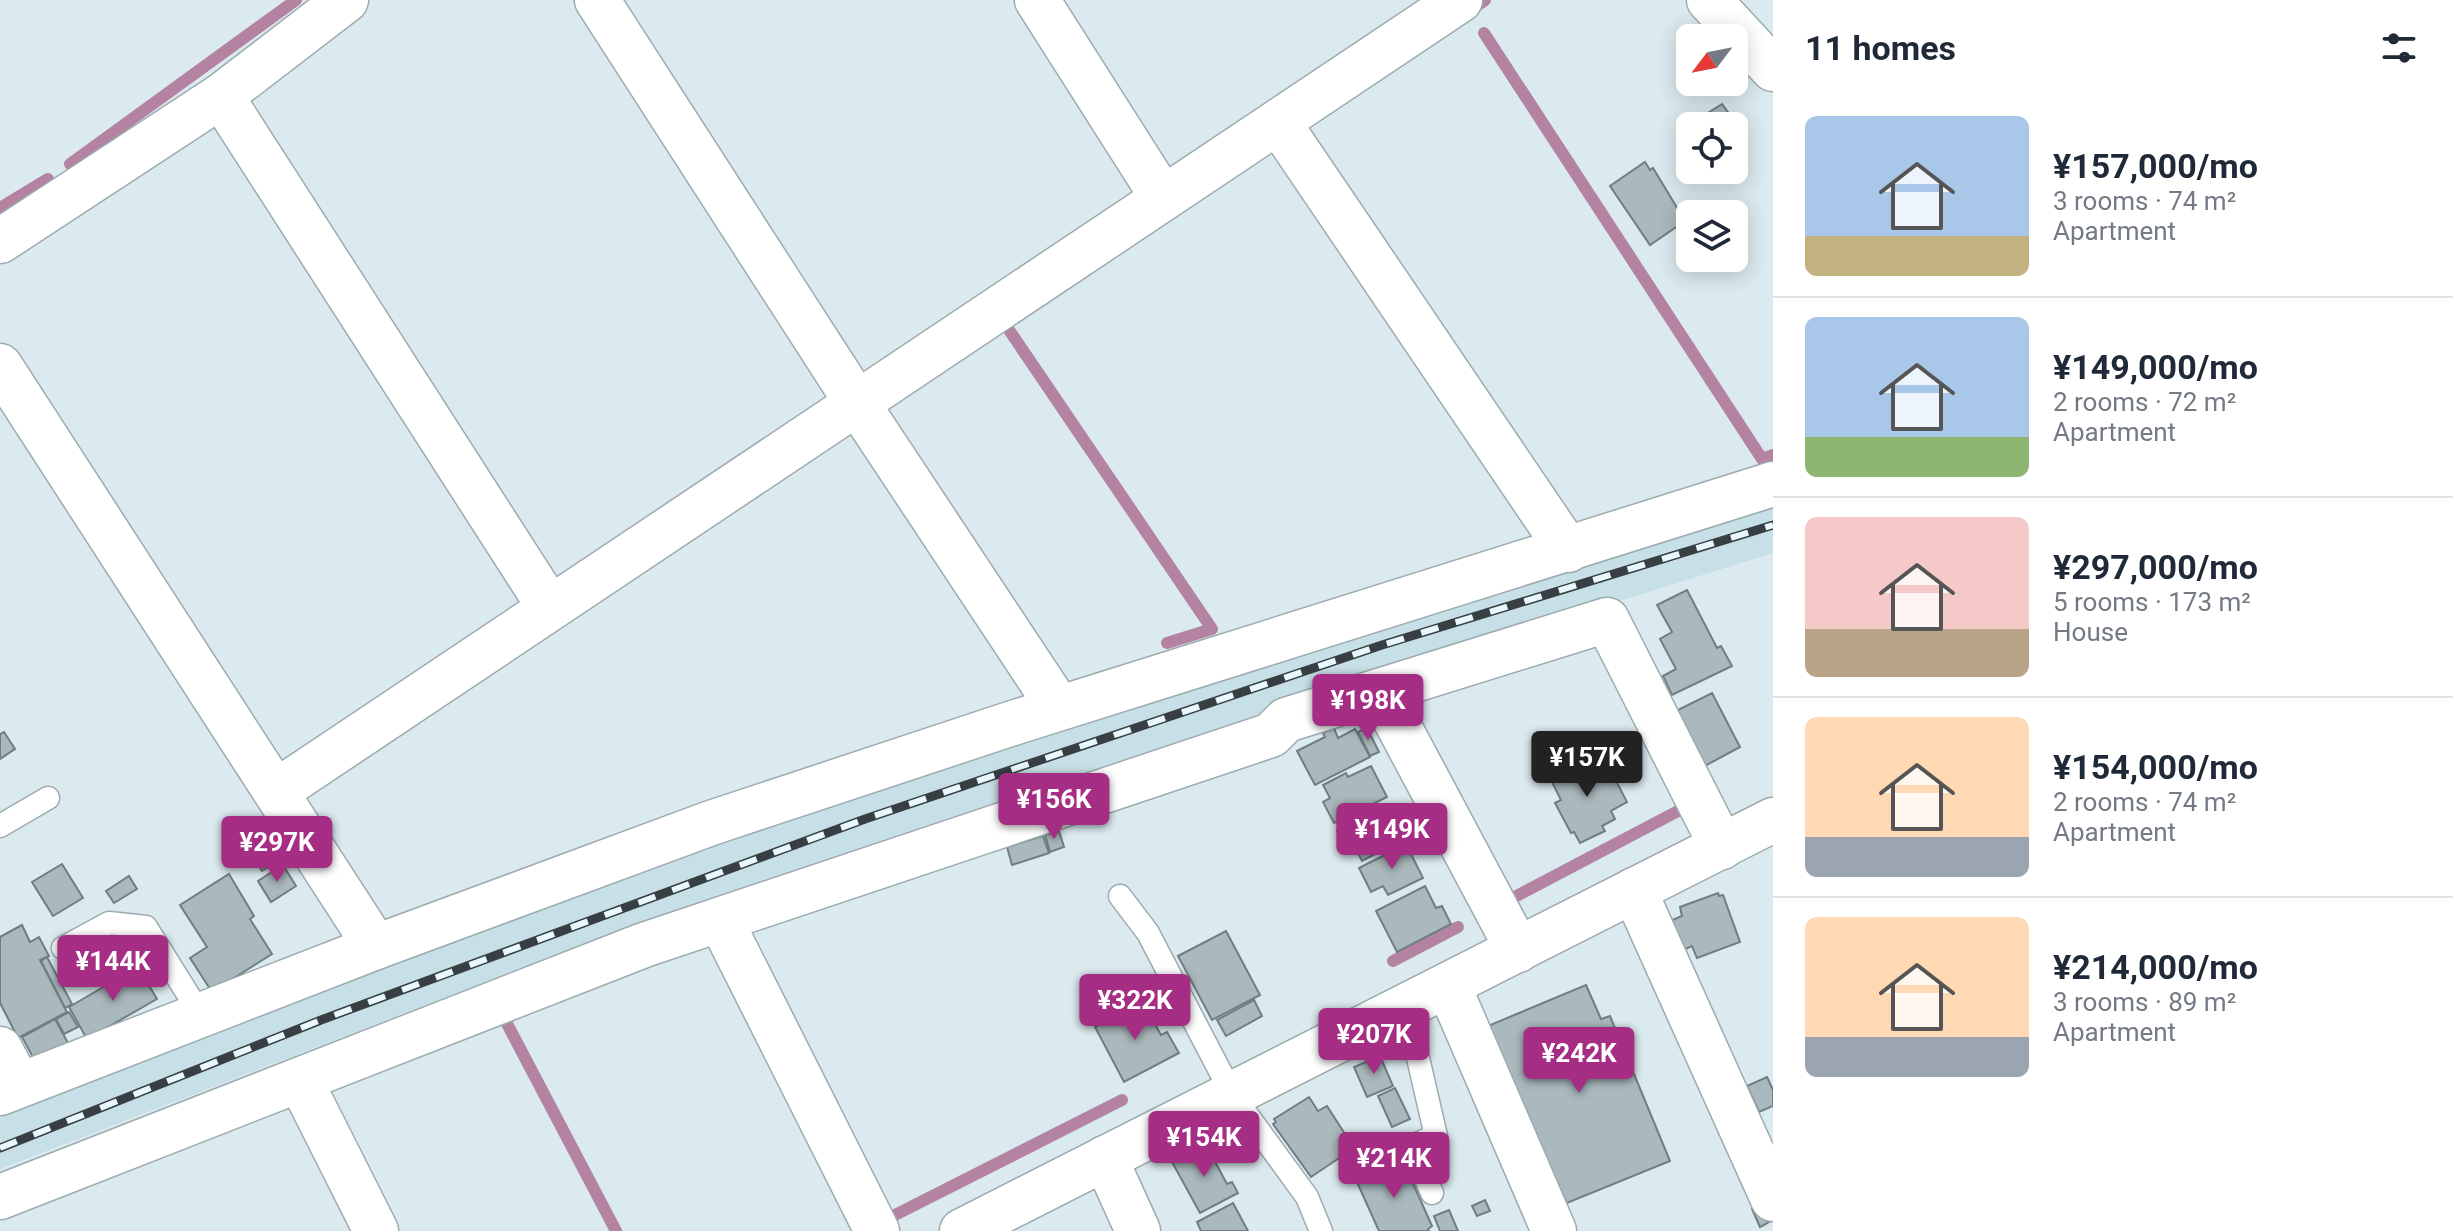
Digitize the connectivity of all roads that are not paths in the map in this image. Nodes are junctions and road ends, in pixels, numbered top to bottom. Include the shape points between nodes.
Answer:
1 (346, 0) edge
2 (597, 0) edge
3 (1037, 0) edge
4 (1460, 0) edge
5 (1709, 0) edge
6 (1773, 69) edge
7 (221, 96) junction
8 (1278, 122) junction
9 (1163, 198) junction
10 (0, 241) edge
11 (0, 366) edge
12 (857, 403) junction
13 (1773, 484) edge
14 (1568, 550) junction
15 (550, 608) junction
16 (1380, 691) junction
17 (1059, 708) junction
18 (277, 791) junction
19 (48, 798) dead end
20 (1773, 820) edge
21 (0, 826) edge
22 (1722, 847) junction
23 (1634, 890) junction
24 (1120, 896) dead end
25 (721, 921) junction
26 (376, 947) junction
27 (63, 948) dead end
28 (1518, 950) junction
29 (1448, 985) junction
30 (1406, 1006) junction
31 (201, 1015) junction
32 (6, 1076) edge
33 (300, 1080) junction
34 (1232, 1094) junction
35 (1105, 1158) junction
36 (1769, 1180) edge
37 (1432, 1193) dead end
38 (0, 1197) edge
39 (376, 1231) edge
40 (877, 1231) edge
41 (962, 1231) edge
42 (1138, 1231) edge
43 (1321, 1231) edge
44 (1554, 1231) edge

1 - 7 street
2 - 12 street
3 - 9 street
4 - 8 street
5 - 6 street
7 - 10 street
7 - 15 street
8 - 9 street
8 - 14 street
9 - 12 street
11 - 18 street
12 - 15 street
12 - 17 street
13 - 14 street
14 - 17 street
15 - 18 street
16 - 22 street via 1607,620
16 - 25 street via 1286,720 1271,735
16 - 28 street
17 - 26 street via 711,823
18 - 26 street
19 - 21 lane
20 - 22 street
22 - 23 street
23 - 28 street
23 - 36 street
24 - 34 lane via 1148,933
25 - 33 street via 644,945
25 - 40 street
26 - 31 street
27 - 31 lane via 109,923 146,927
28 - 29 street
29 - 30 street
29 - 44 street
30 - 34 street
30 - 37 lane via 1436,1136 1412,1146
31 - 32 street
33 - 38 street
33 - 39 street
34 - 35 street
34 - 43 lane via 1307,1197
35 - 41 street
35 - 42 street

